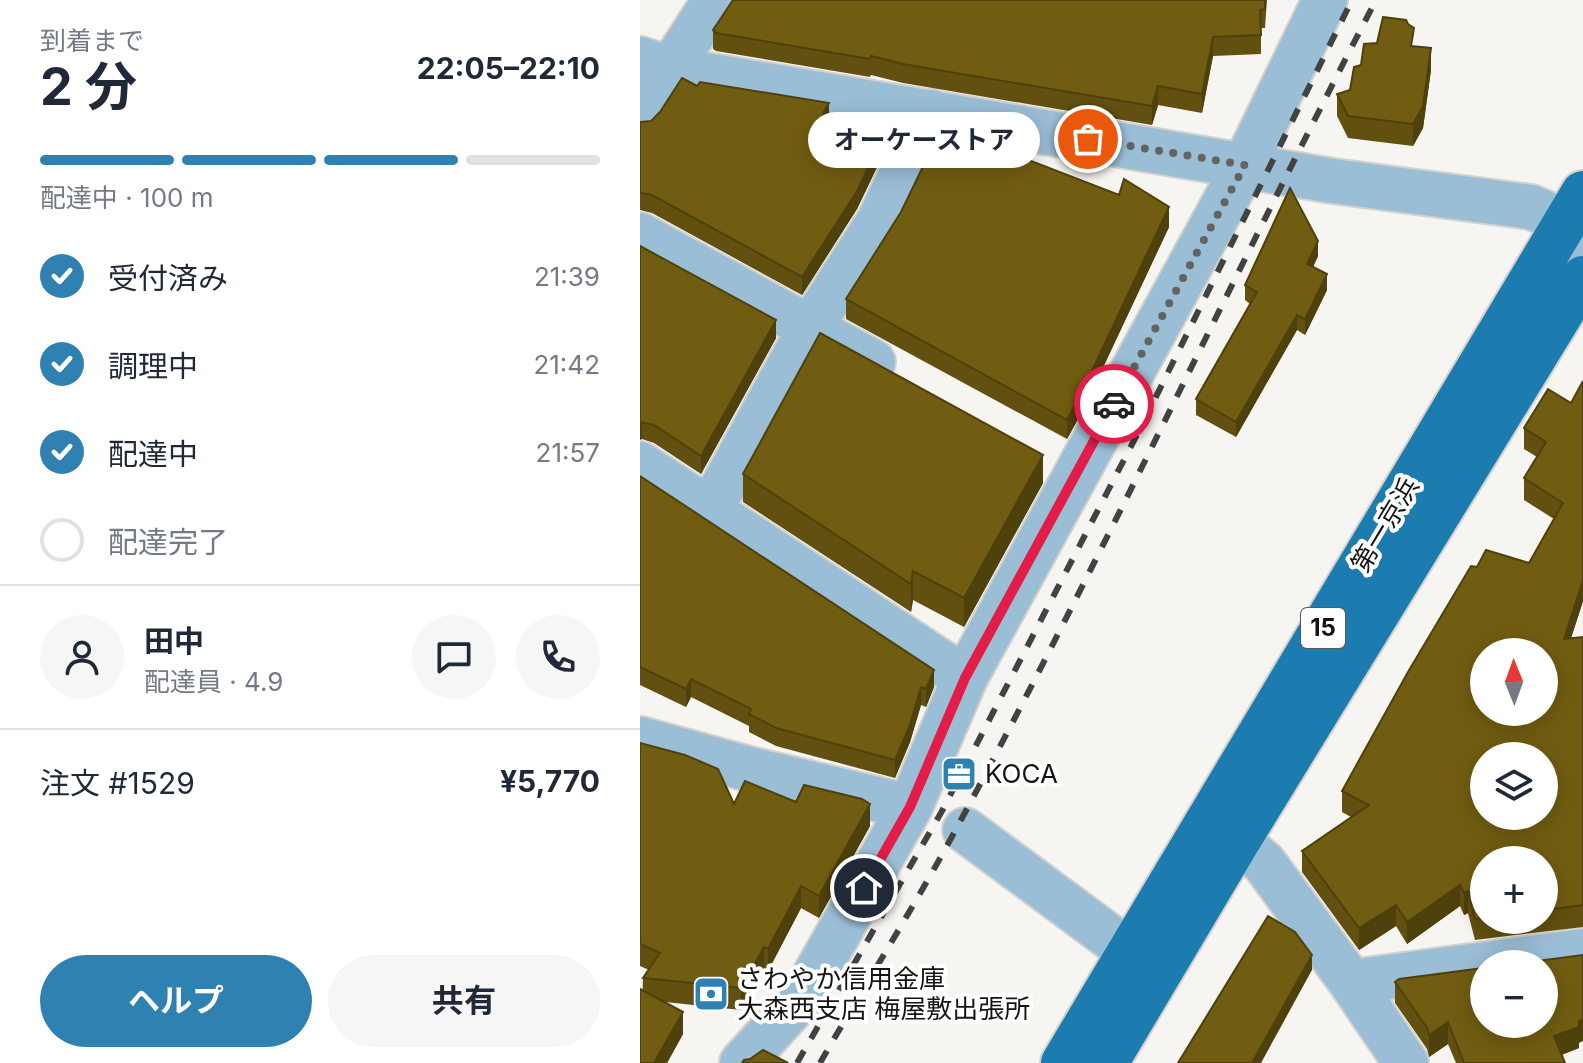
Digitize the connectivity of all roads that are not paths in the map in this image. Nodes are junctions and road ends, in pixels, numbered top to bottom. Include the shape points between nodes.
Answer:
1 (715, 0) edge
2 (1325, 0) edge
3 (656, 64) edge
4 (931, 112) junction
5 (640, 116) edge
6 (1245, 165) junction
7 (1577, 221) edge
8 (640, 235) edge
9 (1583, 278) edge
10 (810, 328) junction
11 (908, 382) edge
12 (640, 464) edge
13 (710, 510) junction
14 (965, 678) junction
15 (640, 739) edge
16 (910, 807) junction
17 (965, 830) dead end
18 (1238, 841) junction
19 (1583, 951) edge
20 (1130, 952) junction
21 (1351, 982) junction
22 (742, 1063) edge
23 (1063, 1063) edge
24 (1106, 1063) edge
25 (1406, 1063) edge

1 - 3 street
2 - 6 street
3 - 4 street
3 - 5 street
4 - 6 street
4 - 10 street via 879,221
6 - 7 street via 1531,207
6 - 14 street via 1062,466
7 - 20 highway, 第一京浜 / 15
8 - 10 street
9 - 18 highway, 第一京浜 / 15
10 - 11 street
10 - 13 street
12 - 13 street
13 - 14 street
14 - 16 street
15 - 16 street
16 - 22 street via 803,996
17 - 20 street
18 - 21 street via 1264,863
18 - 24 highway, 第一京浜 / 15
19 - 21 street
20 - 23 highway, 第一京浜 / 15
21 - 25 street

